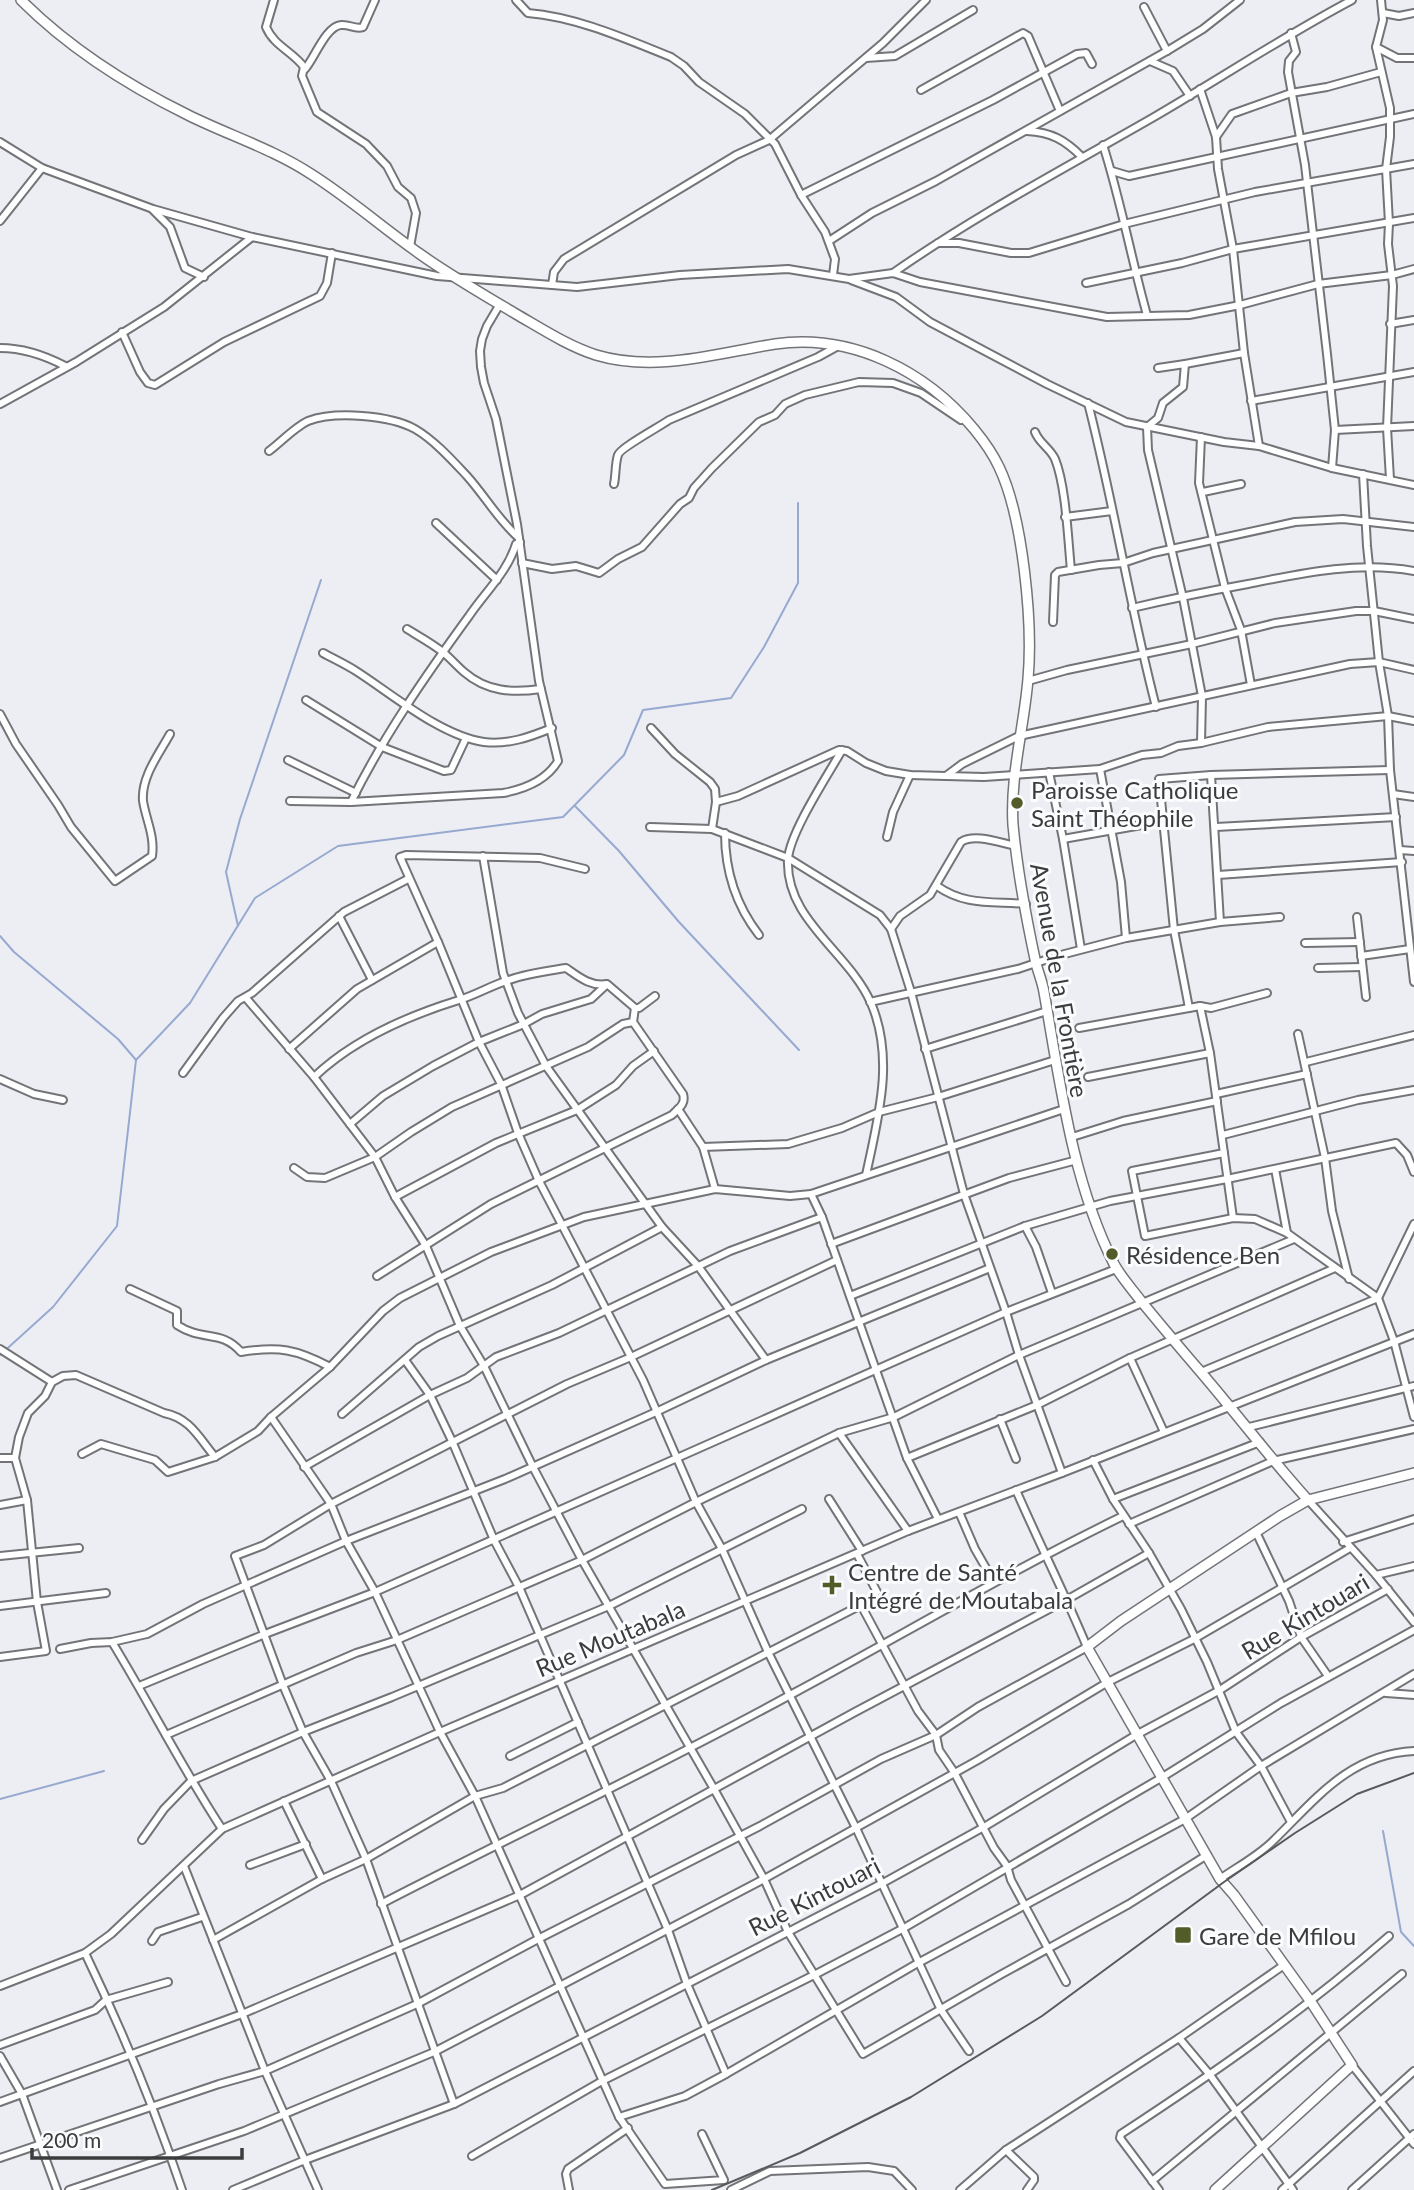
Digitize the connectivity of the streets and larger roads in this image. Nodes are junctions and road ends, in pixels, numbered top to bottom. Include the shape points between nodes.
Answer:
1 (21, 0) edge
2 (375, 0) edge
3 (516, 0) edge
4 (926, 0) edge
5 (1240, 0) edge
6 (1332, 0) edge
7 (1352, 0) edge
8 (1381, 0) edge
9 (272, 1) edge
10 (1144, 6) dead end
11 (1336, 8) junction
12 (973, 10) dead end
13 (1383, 13) junction
14 (1414, 13) edge
15 (1291, 33) junction
16 (1376, 47) junction
17 (1167, 51) junction
18 (866, 58) junction
19 (1414, 58) edge
20 (1150, 61) junction
21 (1092, 65) dead end
22 (305, 68) junction
23 (1381, 72) junction
24 (1044, 74) junction
25 (1200, 89) junction
26 (921, 90) dead end
27 (1291, 93) junction
28 (1190, 96) junction
29 (1060, 111) junction
30 (1414, 114) edge
31 (1390, 120) junction
32 (1025, 131) junction
33 (1216, 137) junction
34 (1300, 138) junction
35 (769, 140) junction
36 (1, 145) edge
37 (1103, 145) junction
38 (1218, 155) junction
39 (1082, 157) junction
40 (1414, 164) edge
41 (42, 167) junction
42 (1386, 169) junction
43 (1112, 171) junction
44 (1307, 181) junction
45 (801, 195) junction
46 (1223, 200) junction
47 (153, 209) junction
48 (1414, 218) edge
49 (0, 220) edge
50 (1389, 223) junction
51 (1125, 224) junction
52 (1312, 234) junction
53 (252, 237) junction
54 (829, 241) junction
55 (937, 243) junction
56 (410, 247) junction
57 (1233, 248) junction
58 (332, 253) junction
59 (1414, 269) edge
60 (893, 273) junction
61 (1136, 274) junction
62 (833, 275) junction
63 (1392, 275) junction
64 (204, 277) junction
65 (458, 279) junction
66 (849, 279) junction
67 (1086, 283) dead end
68 (1318, 284) junction
69 (552, 285) junction
70 (500, 304) junction
71 (1240, 305) junction
72 (1147, 315) junction
73 (1414, 320) edge
74 (1390, 324) junction
75 (122, 332) junction
76 (838, 346) junction
77 (0, 348) edge
78 (1244, 353) junction
79 (1185, 364) junction
80 (65, 366) junction
81 (1158, 368) dead end
82 (1414, 372) edge
83 (1388, 376) junction
84 (1330, 386) junction
85 (1251, 401) junction
86 (1088, 403) junction
87 (0, 404) edge
88 (1414, 426) edge
89 (1147, 427) junction
90 (1387, 428) junction
91 (974, 429) junction
92 (1335, 430) junction
93 (1035, 432) dead end
94 (1201, 438) junction
95 (1259, 446) junction
96 (269, 451) dead end
97 (1332, 468) junction
98 (1363, 474) junction
99 (1390, 479) junction
100 (614, 484) dead end
101 (1241, 484) dead end
102 (1414, 485) edge
103 (1203, 492) junction
104 (1112, 511) junction
105 (1065, 517) junction
106 (1366, 521) junction
107 (436, 523) dead end
108 (1414, 527) edge
109 (520, 540) junction
110 (1214, 540) junction
111 (1171, 550) junction
112 (523, 563) junction
113 (1123, 563) junction
114 (1370, 566) junction
115 (1071, 570) junction
116 (1414, 572) edge
117 (497, 580) junction
118 (1226, 588) junction
119 (1183, 598) junction
120 (1132, 608) junction
121 (1374, 611) junction
122 (1414, 620) edge
123 (1053, 622) dead end
124 (407, 629) dead end
125 (1241, 631) junction
126 (1192, 644) junction
127 (444, 652) junction
128 (323, 653) dead end
129 (1142, 654) junction
130 (1379, 662) junction
131 (1414, 670) edge
132 (1028, 681) junction
133 (1251, 685) junction
134 (541, 689) junction
135 (1202, 696) junction
136 (306, 700) dead end
137 (408, 706) junction
138 (1156, 707) junction
139 (0, 714) edge
140 (1388, 716) junction
141 (1414, 721) edge
142 (651, 727) dead end
143 (552, 728) junction
144 (170, 734) dead end
145 (1019, 736) junction
146 (466, 738) junction
147 (1201, 743) junction
148 (382, 747) junction
149 (842, 750) junction
150 (288, 760) dead end
151 (1100, 769) junction
152 (1390, 770) junction
153 (1049, 772) junction
154 (1014, 774) junction
155 (910, 775) junction
156 (1212, 775) junction
157 (946, 776) junction
158 (356, 793) junction
159 (1393, 794) junction
160 (1414, 797) edge
161 (290, 801) dead end
162 (716, 802) junction
163 (351, 803) junction
164 (1396, 817) junction
165 (1164, 821) junction
166 (650, 827) dead end
167 (1216, 827) junction
168 (712, 829) junction
169 (725, 832) junction
170 (1111, 832) junction
171 (887, 836) dead end
172 (1063, 839) junction
173 (1016, 846) junction
174 (1400, 850) junction
175 (1414, 851) edge
176 (482, 856) junction
177 (788, 858) junction
178 (1402, 862) junction
179 (585, 869) dead end
180 (1218, 875) junction
181 (408, 879) junction
182 (937, 886) junction
183 (1026, 904) junction
184 (339, 916) junction
185 (1280, 916) dead end
186 (1357, 917) dead end
187 (1411, 919) edge
188 (1220, 922) junction
189 (891, 929) junction
190 (1174, 930) junction
191 (759, 935) dead end
192 (1126, 938) junction
193 (438, 942) junction
194 (1360, 942) junction
195 (1305, 943) dead end
196 (1081, 949) junction
197 (1410, 949) junction
198 (1361, 956) junction
199 (1413, 960) edge
200 (1036, 964) junction
201 (1362, 967) junction
202 (1318, 968) dead end
203 (372, 980) junction
204 (506, 981) junction
205 (1414, 982) edge
206 (607, 984) junction
207 (911, 992) junction
208 (1268, 993) dead end
209 (655, 996) dead end
210 (1366, 997) dead end
211 (246, 998) junction
212 (461, 1000) junction
213 (870, 1002) junction
214 (1200, 1006) junction
215 (635, 1008) junction
216 (1189, 1008) junction
217 (1047, 1012) junction
218 (633, 1022) junction
219 (524, 1024) junction
220 (1079, 1028) dead end
221 (1298, 1034) dead end
222 (1414, 1035) edge
223 (479, 1042) junction
224 (289, 1049) junction
225 (925, 1049) junction
226 (654, 1051) junction
227 (1210, 1053) junction
228 (1055, 1060) junction
229 (1306, 1062) junction
230 (546, 1066) junction
231 (183, 1073) dead end
232 (1307, 1074) junction
233 (314, 1077) junction
234 (1088, 1077) dead end
235 (0, 1079) edge
236 (501, 1084) junction
237 (1414, 1090) edge
238 (938, 1097) junction
239 (1217, 1097) junction
240 (63, 1100) dead end
241 (678, 1109) junction
242 (1064, 1109) junction
243 (576, 1110) junction
244 (879, 1112) junction
245 (1314, 1112) junction
246 (350, 1124) junction
247 (518, 1133) junction
248 (1223, 1135) junction
249 (1072, 1137) junction
250 (703, 1147) junction
251 (951, 1148) junction
252 (604, 1150) junction
253 (1224, 1153) junction
254 (375, 1157) junction
255 (1325, 1158) junction
256 (1077, 1160) junction
257 (295, 1168) dead end
258 (1275, 1169) junction
259 (1414, 1172) edge
260 (866, 1175) junction
261 (1227, 1180) junction
262 (539, 1181) junction
263 (715, 1189) junction
264 (811, 1194) junction
265 (964, 1194) junction
266 (395, 1196) junction
267 (1136, 1196) junction
268 (646, 1203) junction
269 (1091, 1208) junction
270 (822, 1217) junction
271 (1233, 1218) junction
272 (563, 1224) junction
273 (1414, 1224) edge
274 (1025, 1226) junction
275 (662, 1227) junction
276 (1287, 1233) junction
277 (1294, 1239) junction
278 (981, 1243) junction
279 (831, 1244) junction
280 (426, 1245) junction
281 (837, 1260) junction
282 (698, 1266) junction
283 (583, 1268) junction
284 (990, 1268) junction
285 (1335, 1268) junction
286 (1116, 1269) junction
287 (377, 1276) dead end
288 (438, 1279) junction
289 (1349, 1279) junction
290 (130, 1289) dead end
291 (1052, 1293) junction
292 (850, 1296) junction
293 (1378, 1298) junction
294 (1144, 1304) junction
295 (605, 1311) junction
296 (731, 1311) junction
297 (1006, 1312) junction
298 (859, 1322) junction
299 (460, 1325) junction
300 (1414, 1334) edge
301 (1172, 1340) junction
302 (1394, 1341) junction
303 (0, 1349) edge
304 (1018, 1355) junction
305 (631, 1357) junction
306 (1130, 1357) junction
307 (405, 1360) junction
308 (766, 1360) junction
309 (484, 1366) junction
310 (330, 1367) junction
311 (876, 1370) junction
312 (1201, 1372) junction
313 (52, 1382) junction
314 (1411, 1387) edge
315 (430, 1395) junction
316 (1037, 1405) junction
317 (1230, 1407) junction
318 (656, 1412) junction
319 (342, 1414) dead end
320 (508, 1414) junction
321 (271, 1417) junction
322 (894, 1417) junction
323 (1414, 1417) edge
324 (1000, 1419) junction
325 (1249, 1427) junction
326 (1414, 1429) edge
327 (1164, 1432) junction
328 (839, 1433) junction
329 (452, 1441) junction
330 (1260, 1442) junction
331 (82, 1454) dead end
332 (215, 1457) junction
333 (0, 1458) edge
334 (15, 1458) junction
335 (676, 1458) junction
336 (907, 1458) junction
337 (1016, 1459) dead end
338 (1093, 1460) junction
339 (1273, 1461) junction
340 (304, 1467) junction
341 (533, 1467) junction
342 (1062, 1473) junction
343 (1414, 1473) edge
344 (1016, 1490) junction
345 (474, 1492) junction
346 (829, 1499) dead end
347 (1113, 1499) junction
348 (27, 1500) junction
349 (1308, 1500) junction
350 (696, 1502) junction
351 (331, 1504) junction
352 (0, 1505) edge
353 (802, 1509) dead end
354 (556, 1512) junction
355 (959, 1512) junction
356 (1123, 1516) junction
357 (938, 1519) junction
358 (1414, 1519) edge
359 (1129, 1524) junction
360 (908, 1531) junction
361 (1256, 1532) junction
362 (494, 1540) junction
363 (346, 1541) junction
364 (1343, 1542) junction
365 (79, 1548) dead end
366 (1350, 1548) junction
367 (722, 1549) junction
368 (32, 1552) junction
369 (860, 1552) junction
370 (1149, 1553) junction
371 (0, 1556) edge
372 (1045, 1556) junction
373 (582, 1560) junction
374 (1414, 1566) edge
375 (1376, 1575) junction
376 (994, 1582) junction
377 (247, 1584) junction
378 (1283, 1586) junction
379 (519, 1587) junction
380 (1170, 1589) junction
381 (1388, 1589) junction
382 (375, 1592) junction
383 (877, 1592) dead end
384 (106, 1593) dead end
385 (1068, 1599) junction
386 (744, 1601) junction
387 (37, 1602) junction
388 (0, 1606) edge
389 (609, 1606) junction
390 (1414, 1622) edge
391 (1414, 1630) edge
392 (265, 1634) junction
393 (540, 1636) junction
394 (1301, 1637) junction
395 (1194, 1639) junction
396 (397, 1640) junction
397 (112, 1642) junction
398 (881, 1644) junction
399 (1087, 1647) junction
400 (634, 1648) junction
401 (60, 1649) dead end
402 (768, 1652) junction
403 (0, 1657) edge
404 (1414, 1674) edge
405 (1328, 1676) junction
406 (559, 1680) junction
407 (1108, 1682) junction
408 (906, 1684) junction
409 (282, 1685) junction
410 (419, 1685) junction
411 (139, 1686) junction
412 (1220, 1690) junction
413 (1384, 1693) junction
414 (790, 1695) junction
415 (1414, 1695) edge
416 (665, 1704) junction
417 (578, 1722) junction
418 (303, 1731) junction
419 (440, 1732) junction
420 (1236, 1732) junction
421 (166, 1735) junction
422 (936, 1735) junction
423 (1136, 1735) junction
424 (811, 1737) junction
425 (587, 1745) junction
426 (689, 1747) junction
427 (1414, 1751) edge
428 (510, 1756) dead end
429 (1261, 1766) junction
430 (954, 1772) junction
431 (1161, 1778) junction
432 (191, 1781) junction
433 (331, 1781) junction
434 (834, 1784) junction
435 (714, 1789) junction
436 (606, 1792) junction
437 (475, 1796) junction
438 (284, 1801) junction
439 (1185, 1819) junction
440 (1291, 1822) junction
441 (984, 1827) junction
442 (856, 1828) junction
443 (222, 1829) junction
444 (741, 1836) junction
445 (626, 1838) junction
446 (142, 1840) dead end
447 (306, 1844) junction
448 (496, 1844) junction
449 (1207, 1855) junction
450 (366, 1859) junction
451 (250, 1865) dead end
452 (184, 1866) junction
453 (1007, 1866) junction
454 (322, 1879) junction
455 (764, 1879) junction
456 (1220, 1879) junction
457 (646, 1884) junction
458 (881, 1884) junction
459 (520, 1895) junction
460 (381, 1903) junction
461 (1025, 1904) junction
462 (202, 1917) junction
463 (904, 1928) junction
464 (668, 1930) junction
465 (788, 1931) junction
466 (1389, 1936) dead end
467 (540, 1938) junction
468 (213, 1940) junction
469 (152, 1941) dead end
470 (397, 1949) junction
471 (1048, 1949) junction
472 (85, 1953) junction
473 (918, 1963) junction
474 (1284, 1965) junction
475 (816, 1974) junction
476 (1397, 1980) dead end
477 (168, 1982) dead end
478 (1066, 1982) dead end
479 (687, 1984) junction
480 (0, 1986) edge
481 (561, 1986) junction
482 (106, 2000) junction
483 (1311, 2002) junction
484 (417, 2004) junction
485 (941, 2010) junction
486 (836, 2012) junction
487 (242, 2014) junction
488 (707, 2028) junction
489 (1331, 2033) junction
490 (583, 2037) junction
491 (1179, 2038) junction
492 (0, 2045) edge
493 (969, 2051) dead end
494 (434, 2052) junction
495 (0, 2056) edge
496 (131, 2056) junction
497 (1352, 2066) junction
498 (265, 2071) junction
499 (1414, 2071) edge
500 (726, 2074) junction
501 (1210, 2075) junction
502 (602, 2081) junction
503 (22, 2094) junction
504 (0, 2102) edge
505 (1381, 2102) junction
506 (454, 2104) junction
507 (151, 2107) junction
508 (1236, 2112) junction
509 (285, 2114) junction
510 (619, 2117) junction
511 (628, 2128) junction
512 (702, 2134) dead end
513 (1412, 2139) edge
514 (40, 2146) junction
515 (1261, 2148) junction
516 (1006, 2150) junction
517 (170, 2154) junction
518 (472, 2156) dead end
519 (0, 2158) edge
520 (305, 2160) junction
521 (1152, 2181) junction
522 (1290, 2187) edge
523 (57, 2190) edge
524 (69, 2190) edge
525 (182, 2190) edge
526 (233, 2190) edge
527 (318, 2190) edge
528 (569, 2190) edge
529 (731, 2190) edge
530 (912, 2190) edge
531 (960, 2190) edge
532 (1027, 2190) edge
533 (1159, 2190) edge
534 (1216, 2190) edge
535 (1282, 2190) edge
536 (1352, 2190) edge

1 - 56 street, Avenue de la Frontière via 127,83 309,172
2 - 22 street via 361,29 337,26 320,42
3 - 35 street via 528,13 568,20 671,57 745,114
4 - 18 street
5 - 17 street
6 - 11 street
7 - 11 street
8 - 13 street
9 - 22 street via 266,27 280,47
10 - 17 street
11 - 15 street
12 - 18 street via 895,56
13 - 14 street
13 - 16 street
15 - 25 street
15 - 27 street via 1296,52 1288,66
16 - 19 street via 1397,58
16 - 23 street
17 - 20 street
18 - 35 street
20 - 28 street via 1173,71
20 - 29 street
21 - 24 street via 1082,52
22 - 56 street via 302,76 317,112 366,144 411,198 416,213
23 - 27 street
23 - 31 street
24 - 26 street via 1023,33
24 - 29 street
24 - 45 street
25 - 28 street
25 - 33 street
27 - 33 street via 1232,114
27 - 34 street
28 - 37 street
29 - 32 street
30 - 31 street
31 - 34 street
31 - 42 street
32 - 39 street via 1042,131 1061,139
32 - 54 street
33 - 38 street
34 - 38 street
34 - 44 street
35 - 45 street
35 - 69 street via 736,155 564,259 554,272
36 - 41 street
37 - 39 street
37 - 43 street
38 - 43 street via 1129,176
38 - 46 street
39 - 55 street
40 - 42 street
41 - 47 street
41 - 49 street
42 - 44 street
42 - 50 street
43 - 51 street
44 - 46 street
44 - 52 street
45 - 54 street
46 - 51 street
46 - 57 street
47 - 53 street
47 - 64 street via 170,227 185,268
48 - 50 street
50 - 52 street
50 - 63 street
51 - 55 street via 1029,253
51 - 61 street
52 - 57 street
52 - 68 street
53 - 58 street
53 - 64 street
54 - 62 street via 835,259
55 - 60 street
56 - 65 street, Avenue de la Frontière
57 - 61 street
57 - 71 street
58 - 65 street
58 - 75 street via 320,296 224,342 155,385 140,372
59 - 63 street
60 - 66 street
60 - 72 street via 1107,317
61 - 67 street
61 - 72 street
62 - 66 street
62 - 69 street via 774,269 597,286
63 - 68 street
63 - 74 street
64 - 75 street
65 - 69 street
65 - 70 street, Avenue de la Frontière
66 - 86 street via 896,297 942,328
68 - 71 street
68 - 84 street
70 - 76 street, Avenue de la Frontière via 563,341 611,359 693,360 780,343
70 - 109 street via 482,339 481,367
71 - 72 street via 1189,316
71 - 78 street
73 - 74 street
74 - 83 street
75 - 80 street
76 - 91 street, Avenue de la Frontière via 911,372
76 - 100 street via 669,420 628,444 618,456
77 - 80 street via 20,348
78 - 79 street
78 - 85 street
79 - 81 street
79 - 89 street via 1183,387 1163,403 1158,418
80 - 87 street
82 - 83 street
83 - 84 street
83 - 90 street
84 - 85 street
84 - 92 street
85 - 95 street
86 - 89 street
86 - 104 street
88 - 90 street
89 - 94 street
89 - 111 street
90 - 92 street
90 - 99 street
91 - 112 street via 921,393 892,383 859,382 809,394 759,422 642,547 606,570 599,573 576,566 552,569
91 - 132 street, Avenue de la Frontière via 999,466 1019,541 1029,629
92 - 97 street
93 - 105 street via 1055,461
94 - 95 street
94 - 103 street via 1198,472
95 - 97 street
96 - 109 street via 304,424 321,418 359,416 399,423 416,430 468,477
97 - 98 street
98 - 99 street
98 - 106 street
99 - 102 street
101 - 103 street
103 - 110 street
104 - 105 street
104 - 113 street
105 - 115 street
106 - 108 street
106 - 110 street via 1319,519
106 - 114 street
107 - 117 street
109 - 112 street
109 - 117 street
110 - 111 street
110 - 118 street
111 - 113 street
111 - 119 street
112 - 134 street
113 - 115 street
113 - 120 street
114 - 116 street
114 - 118 street
114 - 121 street
115 - 123 street via 1055,575
117 - 127 street
118 - 119 street
118 - 125 street
119 - 120 street
119 - 126 street
120 - 129 street
121 - 122 street
121 - 125 street
121 - 130 street
124 - 127 street
125 - 126 street
125 - 133 street
126 - 129 street
126 - 135 street
127 - 134 street via 481,684 516,692
127 - 137 street
128 - 137 street
129 - 132 street
129 - 138 street
130 - 131 street
130 - 133 street
130 - 140 street
132 - 145 street, Avenue de la Frontière
133 - 135 street
134 - 143 street
135 - 138 street
135 - 147 street
136 - 148 street
137 - 146 street
137 - 148 street
138 - 145 street
139 - 144 street via 71,827 115,881 152,856 143,790
140 - 141 street
140 - 147 street via 1268,727
140 - 152 street
142 - 162 street via 674,754 710,782
143 - 146 street via 504,742
143 - 163 street via 556,765 544,778 516,790
145 - 154 street, Avenue de la Frontière
145 - 157 street
146 - 148 street via 448,772
147 - 151 street
148 - 158 street
149 - 155 street via 886,771
149 - 162 street
149 - 177 street via 794,836
150 - 158 street
151 - 153 street
151 - 170 street
152 - 156 street
152 - 159 street
153 - 154 street
153 - 172 street
154 - 157 street
154 - 173 street, Avenue de la Frontière
155 - 157 street
155 - 171 street via 892,812
156 - 165 street via 1159,779
156 - 167 street
158 - 163 street
159 - 160 street
159 - 164 street
161 - 163 street
162 - 168 street
164 - 167 street
164 - 174 street
165 - 170 street
165 - 190 street
166 - 168 street
167 - 180 street
168 - 169 street
169 - 177 street
169 - 191 street via 729,877 740,908
170 - 172 street
170 - 192 street
172 - 196 street
173 - 182 street via 965,839
173 - 183 street, Avenue de la Frontière
174 - 175 street
174 - 178 street
176 - 179 street via 540,858
176 - 181 street via 406,855 400,857
176 - 204 street
177 - 189 street via 880,915
177 - 213 street via 790,886 801,910 854,974
178 - 180 street
178 - 187 street
180 - 188 street
181 - 184 street
181 - 193 street
182 - 183 street via 963,900
182 - 189 street
183 - 200 street, Avenue de la Frontière
184 - 203 street
184 - 211 street
185 - 188 street
186 - 194 street
187 - 197 street
188 - 190 street
189 - 207 street
190 - 192 street
190 - 216 street
192 - 196 street
193 - 203 street
193 - 212 street
194 - 195 street
194 - 198 street
196 - 200 street
197 - 198 street
197 - 199 street
198 - 201 street
199 - 205 street
200 - 207 street
200 - 217 street, Avenue de la Frontière
201 - 202 street
201 - 210 street
203 - 224 street
204 - 206 street via 566,968 597,986
204 - 212 street
204 - 219 street
206 - 215 street
206 - 219 street via 591,999
207 - 213 street
207 - 225 street
208 - 214 street via 1211,1008
209 - 215 street
211 - 224 street
211 - 231 street via 223,1018
212 - 223 street
212 - 233 street via 380,1032
213 - 244 street via 883,1048
214 - 216 street
214 - 227 street
215 - 218 street
216 - 220 street
217 - 225 street
217 - 228 street, Avenue de la Frontière
218 - 226 street
218 - 230 street
219 - 223 street
219 - 230 street
221 - 229 street
222 - 229 street
223 - 236 street
223 - 246 street via 383,1096
224 - 233 street
225 - 238 street
226 - 241 street via 684,1094
226 - 243 street
227 - 234 street
227 - 239 street
228 - 238 street
228 - 242 street, Avenue de la Frontière
229 - 232 street
230 - 236 street
230 - 243 street
232 - 239 street
232 - 245 street
233 - 246 street
235 - 240 street
236 - 247 street
236 - 254 street via 452,1107
237 - 245 street
238 - 244 street
238 - 251 street
239 - 248 street
239 - 249 street
241 - 250 street
241 - 252 street
242 - 249 street, Avenue de la Frontière
242 - 251 street
243 - 247 street
243 - 252 street
244 - 250 street via 788,1144
244 - 260 street
245 - 248 street
245 - 255 street
246 - 254 street
247 - 262 street
247 - 266 street
248 - 253 street
249 - 256 street, Avenue de la Frontière
250 - 263 street
251 - 260 street
251 - 265 street
252 - 262 street
252 - 268 street
253 - 261 street
253 - 267 street via 1133,1170
254 - 257 street via 325,1178 307,1177
254 - 266 street
255 - 258 street
255 - 259 street via 1396,1143
255 - 289 street
256 - 265 street
256 - 269 street, Avenue de la Frontière
258 - 261 street
258 - 276 street
260 - 264 street
261 - 267 street
261 - 271 street
262 - 272 street
262 - 280 street via 491,1204
263 - 264 street
263 - 268 street
264 - 270 street
265 - 278 street
265 - 279 street
266 - 280 street
267 - 269 street
267 - 271 street via 1146,1237
268 - 272 street
268 - 275 street
269 - 274 street
269 - 286 street, Avenue de la Frontière
270 - 279 street
270 - 282 street
271 - 276 street via 1255,1219
272 - 283 street
272 - 288 street
273 - 293 street
274 - 278 street
274 - 291 street
275 - 282 street
275 - 283 street
276 - 277 street
277 - 285 street
277 - 294 street
278 - 284 street
278 - 292 street
279 - 281 street
280 - 287 street
280 - 288 street
281 - 292 street
281 - 296 street
282 - 295 street
282 - 296 street
283 - 295 street
283 - 299 street
284 - 297 street
284 - 298 street
285 - 289 street
285 - 301 street
286 - 291 street
286 - 294 street, Avenue de la Frontière
288 - 299 street
288 - 310 street via 383,1311
289 - 293 street
290 - 310 street via 177,1311 177,1325 189,1333 227,1339 241,1352 300,1352
291 - 297 street
292 - 298 street
293 - 302 street
293 - 312 street
294 - 301 street, Avenue de la Frontière
294 - 304 street
295 - 305 street
295 - 309 street
296 - 305 street
296 - 308 street
297 - 304 street
297 - 311 street
298 - 308 street
298 - 311 street
299 - 307 street
299 - 309 street
300 - 302 street, Rue Moutabala
301 - 306 street
301 - 312 street, Avenue de la Frontière
302 - 314 street
302 - 317 street, Rue Moutabala
303 - 313 street
304 - 316 street
304 - 322 street
305 - 318 street
305 - 320 street
306 - 316 street
306 - 327 street
307 - 315 street
307 - 319 street
308 - 318 street
309 - 315 street
309 - 320 street
310 - 321 street
311 - 322 street
311 - 335 street
312 - 317 street, Avenue de la Frontière
313 - 332 street via 76,1375 176,1415
313 - 334 street via 25,1419
314 - 323 street
314 - 325 street
315 - 329 street
315 - 340 street
316 - 324 street
316 - 342 street
317 - 325 street, Avenue de la Frontière
317 - 327 street, Rue Moutabala
318 - 335 street
318 - 341 street
320 - 329 street
320 - 341 street
321 - 332 street via 258,1431
321 - 340 street
322 - 328 street
322 - 336 street
324 - 336 street
324 - 337 street
325 - 330 street, Avenue de la Frontière
326 - 339 street
327 - 338 street, Rue Moutabala
328 - 350 street
328 - 360 street
329 - 345 street
329 - 351 street
330 - 339 street, Avenue de la Frontière
330 - 347 street
331 - 332 street via 101,1444 155,1460 167,1472
333 - 334 street
334 - 348 street
335 - 350 street
335 - 354 street
336 - 357 street
338 - 342 street, Rue Moutabala
338 - 347 street
339 - 349 street, Avenue de la Frontière
339 - 359 street
340 - 351 street
341 - 345 street
341 - 354 street
342 - 344 street, Rue Moutabala
343 - 349 street
344 - 355 street, Rue Moutabala
344 - 372 street
345 - 362 street
345 - 363 street
346 - 369 street
347 - 356 street
348 - 352 street
348 - 368 street
349 - 361 street
349 - 364 street, Avenue de la Frontière
350 - 367 street
350 - 373 street
351 - 363 street
351 - 377 street via 264,1545 236,1556
353 - 367 street
354 - 362 street
354 - 373 street
355 - 357 street, Rue Moutabala
355 - 376 street
356 - 359 street
356 - 372 street
357 - 360 street, Rue Moutabala
358 - 364 street
359 - 370 street
360 - 369 street, Rue Moutabala
361 - 378 street
361 - 380 street
362 - 379 street
362 - 382 street
363 - 377 street
363 - 382 street
364 - 366 street, Avenue de la Frontière
365 - 368 street
366 - 375 street, Avenue de la Frontière
366 - 378 street
367 - 386 street
367 - 389 street
368 - 371 street
368 - 387 street
369 - 383 street
369 - 386 street, Rue Moutabala
370 - 380 street
370 - 385 street
372 - 376 street
372 - 385 street
373 - 379 street
373 - 389 street
374 - 375 street
375 - 381 street, Avenue de la Frontière
376 - 398 street
377 - 392 street
377 - 397 street via 147,1634
378 - 394 street
378 - 395 street
379 - 393 street
379 - 396 street
380 - 395 street
380 - 399 street
381 - 390 street, Avenue de la Frontière
381 - 394 street, Rue Kintouari
382 - 392 street
382 - 396 street
384 - 387 street
385 - 399 street
385 - 408 street
386 - 400 street, Rue Moutabala
386 - 402 street
387 - 388 street
387 - 403 street via 46,1651
389 - 393 street
389 - 400 street
391 - 405 street
392 - 409 street
392 - 411 street
393 - 406 street
393 - 410 street
394 - 405 street
394 - 412 street, Rue Kintouari
395 - 407 street
395 - 412 street
396 - 409 street
396 - 410 street
397 - 401 street
397 - 411 street
398 - 402 street via 861,1605
398 - 408 street
398 - 414 street
399 - 407 street
399 - 422 street
400 - 406 street, Rue Moutabala
400 - 416 street
402 - 414 street
402 - 416 street
404 - 413 street
405 - 420 street
406 - 417 street
406 - 419 street, Rue Moutabala
407 - 423 street
407 - 430 street
408 - 422 street
408 - 424 street
409 - 418 street
409 - 421 street
410 - 418 street
410 - 419 street
411 - 421 street
412 - 420 street
412 - 423 street, Rue Kintouari
413 - 415 street
413 - 429 street
414 - 424 street
414 - 426 street
416 - 425 street
416 - 426 street
417 - 425 street
417 - 428 street
418 - 432 street
418 - 433 street
419 - 433 street, Rue Moutabala
419 - 437 street
420 - 429 street
420 - 431 street
421 - 432 street
422 - 430 street via 939,1750
422 - 434 street
423 - 431 street
423 - 441 street, Rue Kintouari
424 - 434 street
424 - 435 street
425 - 436 street
425 - 437 street via 503,1788
426 - 435 street
426 - 436 street
427 - 440 street via 1349,1770
429 - 439 street
429 - 440 street
430 - 441 street
430 - 442 street
431 - 439 street
431 - 453 street
432 - 443 street
432 - 446 street
433 - 438 street, Rue Moutabala
433 - 450 street
434 - 442 street
434 - 444 street
435 - 444 street
435 - 445 street
436 - 445 street
436 - 448 street
437 - 448 street
437 - 450 street
438 - 443 street, Rue Moutabala
438 - 447 street
439 - 449 street
439 - 461 street
440 - 456 street via 1271,1843
441 - 453 street
441 - 458 street, Rue Kintouari
442 - 455 street
442 - 458 street
443 - 452 street, Rue Moutabala
444 - 455 street
444 - 457 street
445 - 457 street
445 - 459 street
447 - 451 street
447 - 454 street
448 - 459 street
448 - 460 street
449 - 456 street
449 - 471 street
450 - 454 street
450 - 460 street
452 - 462 street
452 - 472 street, Rue Moutabala
453 - 461 street
453 - 463 street
454 - 468 street
455 - 464 street
455 - 465 street
456 - 474 street
457 - 464 street
457 - 467 street
458 - 463 street
458 - 465 street, Rue Kintouari
459 - 467 street
459 - 470 street
460 - 470 street
461 - 471 street
461 - 473 street
462 - 468 street
462 - 469 street via 158,1932
463 - 473 street
463 - 475 street
464 - 479 street
464 - 481 street
465 - 475 street
465 - 479 street, Rue Kintouari
466 - 483 street
467 - 481 street
467 - 484 street
468 - 487 street
470 - 484 street
470 - 487 street
471 - 478 street
471 - 485 street
472 - 480 street, Rue Moutabala
472 - 482 street
473 - 485 street
473 - 486 street
474 - 483 street
474 - 491 street
475 - 486 street
475 - 488 street
476 - 489 street via 1402,1974
477 - 482 street
479 - 488 street
479 - 490 street, Rue Kintouari
481 - 490 street
481 - 494 street
482 - 492 street via 95,2010
482 - 496 street
483 - 489 street
483 - 501 street
484 - 494 street
484 - 498 street
485 - 486 street via 863,2054
485 - 493 street
486 - 500 street
487 - 496 street
487 - 498 street
488 - 500 street
488 - 502 street
489 - 497 street
489 - 508 street
490 - 502 street
490 - 506 street, Rue Kintouari
491 - 501 street
491 - 516 street
494 - 506 street
494 - 509 street
495 - 503 street
496 - 503 street
496 - 507 street
497 - 505 street
497 - 515 street
498 - 507 street
498 - 509 street
499 - 505 street
500 - 510 street via 684,2096
501 - 508 street
501 - 521 street via 1121,2134
502 - 510 street
502 - 518 street
503 - 504 street
503 - 514 street
505 - 513 street
505 - 522 street
506 - 520 street, Rue Kintouari
507 - 514 street
507 - 517 street
508 - 515 street
508 - 521 street
509 - 517 street
509 - 520 street
510 - 511 street
511 - 512 street via 665,2184 724,2180
511 - 528 street via 568,2169
513 - 536 street
514 - 519 street
514 - 523 street
515 - 522 street
515 - 534 street
516 - 531 street
516 - 532 street via 1034,2177
517 - 524 street
517 - 525 street
520 - 526 street, Rue Kintouari
520 - 527 street
521 - 533 street
522 - 535 street
529 - 530 street via 771,2171 868,2167 894,2171

